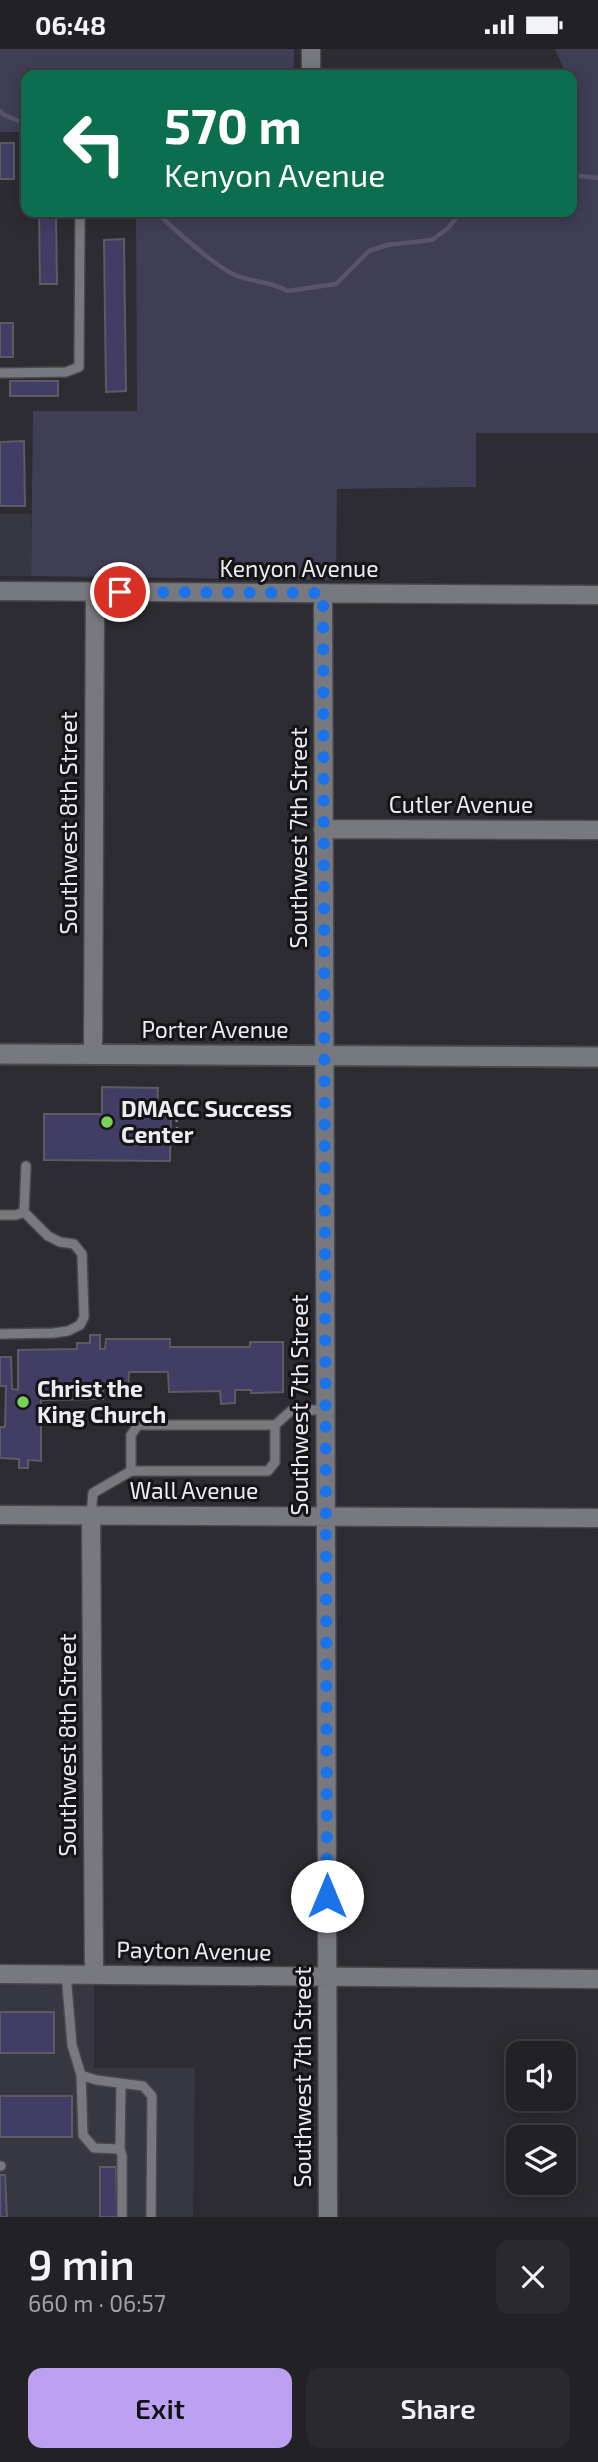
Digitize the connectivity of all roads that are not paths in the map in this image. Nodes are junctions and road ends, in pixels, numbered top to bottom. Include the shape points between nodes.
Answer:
1 (311, 49) edge
2 (311, 70) edge
3 (80, 217) edge
4 (0, 373) edge
5 (0, 591) edge
6 (95, 592) junction
7 (323, 593) junction
8 (598, 595) edge
9 (323, 829) junction
10 (598, 830) edge
11 (0, 1054) edge
12 (93, 1054) junction
13 (324, 1056) junction
14 (598, 1057) edge
15 (26, 1166) dead end
16 (24, 1212) junction
17 (0, 1215) edge
18 (0, 1334) edge
19 (325, 1410) junction
20 (275, 1425) junction
21 (131, 1471) junction
22 (0, 1515) edge
23 (91, 1515) junction
24 (326, 1516) junction
25 (598, 1518) edge
26 (0, 1974) edge
27 (66, 1974) junction
28 (94, 1974) junction
29 (327, 1977) junction
30 (598, 1979) edge
31 (81, 2075) junction
32 (121, 2085) junction
33 (120, 2150) junction
34 (122, 2217) edge
35 (151, 2217) edge
36 (328, 2217) edge

1 - 2 street
3 - 4 lane via 79,367 66,373
5 - 6 street, Kenyon Avenue
6 - 7 street, Kenyon Avenue
6 - 12 street, Southwest 8th Street
7 - 8 street, Kenyon Avenue
7 - 9 street, Southwest 7th Street
9 - 10 street, Cutler Avenue
9 - 13 street, Southwest 7th Street
11 - 12 street, Porter Avenue
12 - 13 street, Porter Avenue
13 - 14 street, Porter Avenue
13 - 19 street, Southwest 7th Street
15 - 16 lane
16 - 17 lane
16 - 18 lane via 48,1236 78,1247 84,1317 68,1331
19 - 20 lane via 292,1410
19 - 24 street, Southwest 7th Street
20 - 21 lane via 138,1425 131,1435
20 - 21 lane via 275,1462 268,1471
21 - 23 lane via 93,1493
22 - 23 street, Wall Avenue
23 - 24 street, Wall Avenue
23 - 28 street, Southwest 8th Street
24 - 25 street, Wall Avenue
24 - 29 street, Southwest 7th Street
26 - 27 street, Payton Avenue
27 - 28 street, Payton Avenue
27 - 31 lane via 72,2045
28 - 29 street, Payton Avenue
29 - 30 street, Payton Avenue
29 - 36 street, Southwest 7th Street
31 - 32 lane
31 - 33 lane via 83,2136 94,2148
32 - 33 lane
32 - 35 lane via 143,2086 152,2096
33 - 34 lane

